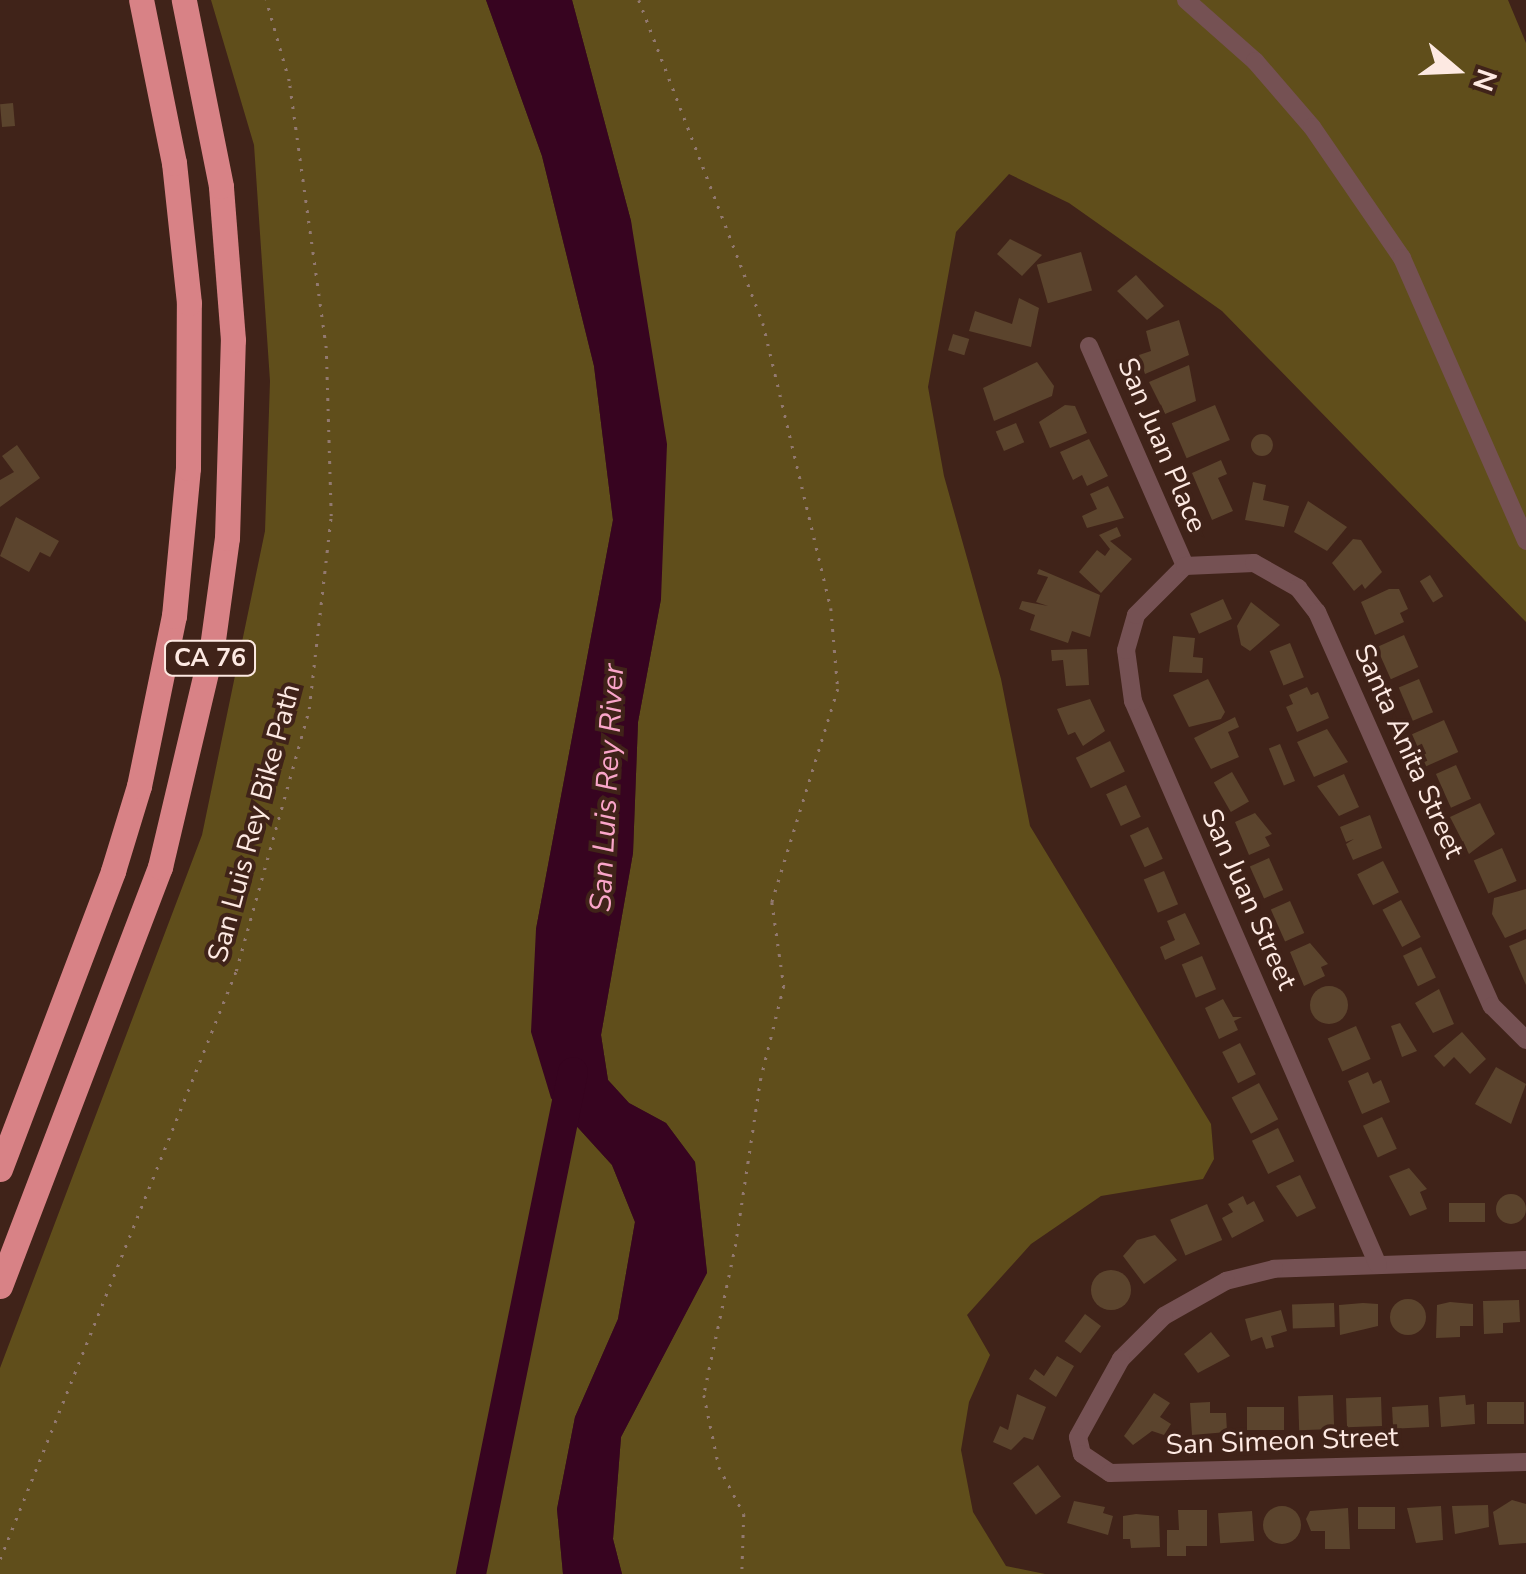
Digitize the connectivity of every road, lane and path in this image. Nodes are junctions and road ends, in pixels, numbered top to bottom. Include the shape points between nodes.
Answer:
1 (140, 0) edge
2 (184, 0) edge
3 (266, 0) edge
4 (639, 0) edge
5 (1186, 0) edge
6 (1089, 346) dead end
7 (1526, 541) edge
8 (1185, 566) junction
9 (1526, 1040) edge
10 (0, 1169) edge
11 (1526, 1260) edge
12 (1378, 1264) junction
13 (0, 1286) edge
14 (1526, 1462) edge
15 (0, 1558) edge
16 (742, 1574) edge

1 - 10 highway, CA 76 via 174,163 190,303 188,468 174,616 113,871
2 - 13 highway, CA 76 via 221,186 233,340 228,520 212,647 160,867
3 - 15 path, San Luis Rey Bike Path via 289,80 326,348 331,516 310,709 236,970
4 - 16 path via 763,324 831,608 838,690 772,902 784,986 704,1395 718,1468 744,1514
5 - 7 street via 1255,61 1312,127 1402,258
6 - 8 street, San Juan Place
8 - 9 street, Santa Anita Street via 1254,563 1298,588 1317,612 1492,1006
8 - 12 street, San Juan Street via 1136,615 1126,650 1132,701
11 - 12 street
12 - 14 street, San Simeon Street via 1274,1269 1226,1281 1164,1316 1120,1359 1078,1437 1082,1454 1110,1474

